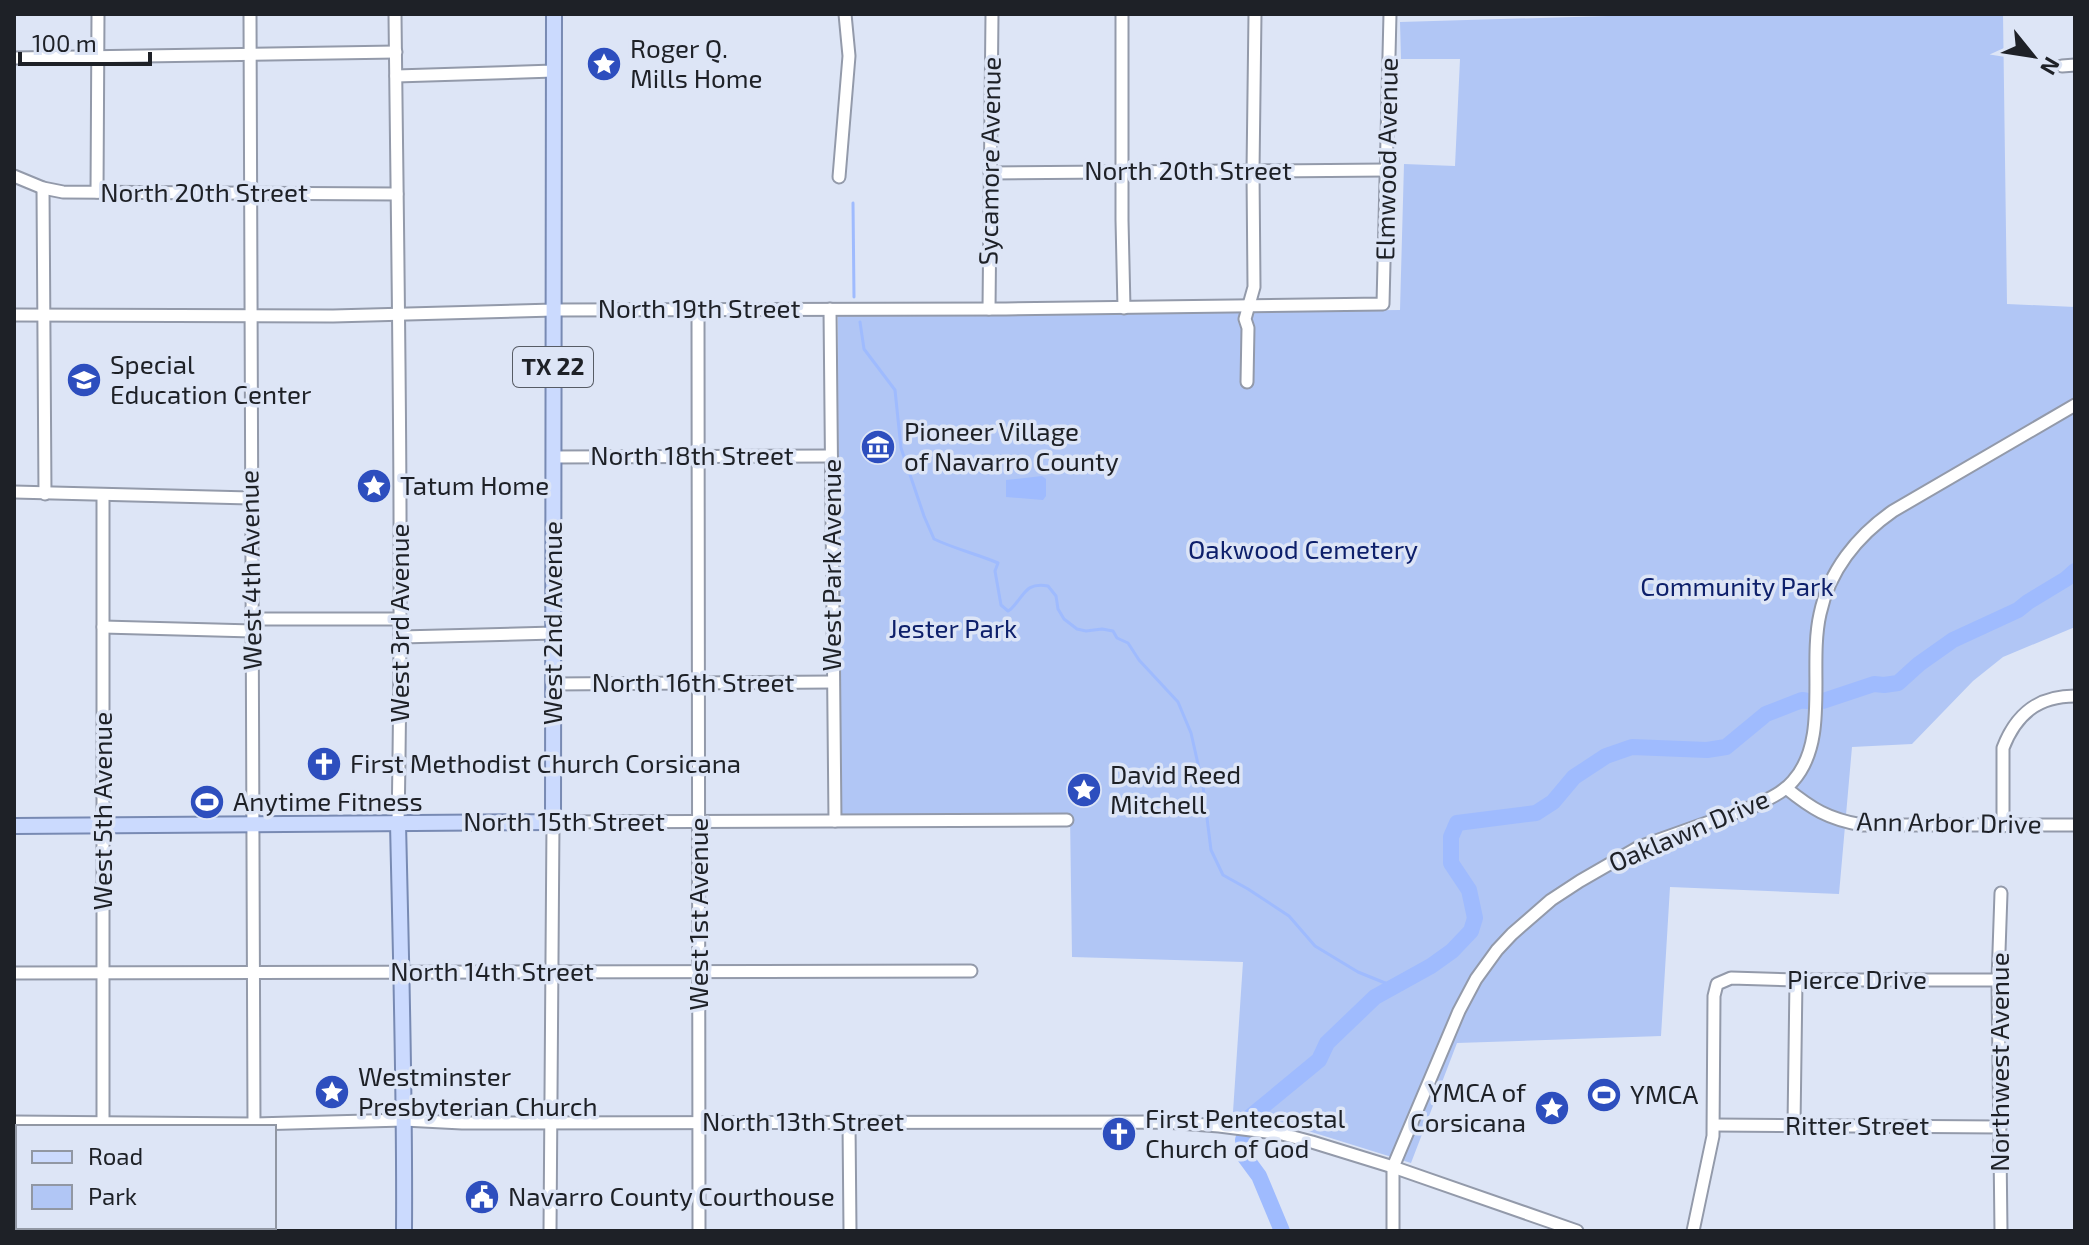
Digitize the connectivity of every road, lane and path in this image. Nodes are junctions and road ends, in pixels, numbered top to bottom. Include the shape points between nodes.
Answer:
1 (98, 14) edge
2 (250, 14) edge
3 (395, 14) edge
4 (554, 14) edge
5 (845, 14) edge
6 (992, 14) edge
7 (1122, 14) edge
8 (1255, 14) edge
9 (1390, 14) edge
10 (396, 52) junction
11 (250, 53) junction
12 (98, 56) junction
13 (14, 58) edge
14 (2075, 65) edge
15 (2062, 66) dead end
16 (554, 71) junction
17 (396, 76) junction
18 (1387, 170) junction
19 (1253, 171) junction
20 (1122, 172) junction
21 (990, 173) junction
22 (14, 176) edge
23 (839, 177) dead end
24 (43, 188) junction
25 (97, 192) junction
26 (250, 194) junction
27 (397, 194) junction
28 (1383, 304) joint
29 (1249, 306) junction
30 (1124, 308) junction
31 (698, 309) junction
32 (830, 309) junction
33 (989, 309) junction
34 (554, 310) junction
35 (398, 314) junction
36 (14, 315) edge
37 (44, 316) junction
38 (249, 316) junction
39 (1247, 382) dead end
40 (2075, 405) edge
41 (698, 456) junction
42 (831, 456) junction
43 (553, 457) junction
44 (14, 492) edge
45 (45, 494) junction
46 (103, 495) junction
47 (250, 498) junction
48 (401, 619) junction
49 (252, 625) junction
50 (103, 627) junction
51 (554, 633) junction
52 (401, 637) junction
53 (833, 682) junction
54 (698, 683) junction
55 (553, 684) junction
56 (2075, 696) edge
57 (1786, 788) junction
58 (1067, 820) dead end
59 (699, 821) junction
60 (835, 821) junction
61 (553, 822) junction
62 (398, 823) junction
63 (253, 824) junction
64 (2075, 825) edge
65 (14, 826) edge
66 (102, 826) junction
67 (2003, 826) junction
68 (2001, 893) dead end
69 (971, 971) dead end
70 (103, 972) junction
71 (253, 972) junction
72 (402, 972) junction
73 (551, 972) junction
74 (699, 972) junction
75 (14, 973) edge
76 (1796, 980) junction
77 (1998, 980) junction
78 (404, 1120) junction
79 (14, 1122) edge
80 (699, 1122) junction
81 (550, 1123) junction
82 (849, 1123) junction
83 (103, 1124) edge
84 (254, 1125) edge
85 (1714, 1125) junction
86 (1794, 1126) junction
87 (2000, 1127) junction
88 (1393, 1167) junction
89 (1532, 1216) junction
90 (404, 1231) edge
91 (550, 1231) edge
92 (699, 1231) edge
93 (850, 1231) edge
94 (1393, 1231) edge
95 (1531, 1231) edge
96 (1577, 1231) edge
97 (1693, 1231) edge
98 (2001, 1231) edge

1 - 12 street
2 - 11 street, West 4th Avenue
3 - 10 street, West 3rd Avenue
4 - 16 main road, West 2nd Avenue / TX 22
5 - 23 street via 849,56
6 - 21 street, Sycamore Avenue
7 - 20 street
8 - 19 street
9 - 18 street, Elmwood Avenue
10 - 11 street
10 - 17 street, West 3rd Avenue
11 - 12 street
11 - 26 street, West 4th Avenue
12 - 13 street
12 - 25 street
14 - 15 street
16 - 17 street
16 - 34 main road, West 2nd Avenue / TX 22
17 - 27 street, West 3rd Avenue
18 - 19 street, North 20th Street
18 - 28 street, Elmwood Avenue
19 - 20 street, North 20th Street
19 - 29 street via 1254,287
20 - 21 street, North 20th Street
20 - 30 street
21 - 33 street, Sycamore Avenue
22 - 24 street, North 20th Street
24 - 25 street, North 20th Street
24 - 37 street
25 - 26 street, North 20th Street
26 - 27 street, North 20th Street
26 - 38 street, West 4th Avenue
27 - 35 street, West 3rd Avenue
28 - 29 street, North 19th Street
29 - 30 street, North 19th Street
29 - 39 street
30 - 33 street, North 19th Street
31 - 32 street, North 19th Street
31 - 34 street, North 19th Street
31 - 41 street, West 1st Avenue
32 - 33 street, North 19th Street
32 - 42 street, West Park Avenue
34 - 35 street, North 19th Street
34 - 43 main road, West 2nd Avenue / TX 22
35 - 38 street, North 19th Street
35 - 48 street, West 3rd Avenue
36 - 37 street, North 19th Street
37 - 38 street, North 19th Street
37 - 45 street
38 - 47 street, West 4th Avenue
40 - 57 street, Oaklawn Drive via 1893,511 1849,552 1819,615 1811,752
41 - 42 street, North 18th Street
41 - 43 street, North 18th Street
41 - 54 street, West 1st Avenue
42 - 53 street, West Park Avenue
43 - 51 main road, West 2nd Avenue / TX 22
44 - 45 street
45 - 46 street
46 - 47 street
46 - 50 street, West 5th Avenue
47 - 49 street, West 4th Avenue
48 - 49 street
48 - 52 street, West 3rd Avenue
49 - 50 street
49 - 63 street, West 4th Avenue
50 - 66 street, West 5th Avenue
51 - 52 street
51 - 55 main road, West 2nd Avenue / TX 22
52 - 62 street, West 3rd Avenue
53 - 54 street, North 16th Street
53 - 60 street, West Park Avenue
54 - 55 street, North 16th Street
54 - 59 street, West 1st Avenue
55 - 61 main road, West 2nd Avenue / TX 22
56 - 67 street via 2049,698 2013,728 2003,748
57 - 67 street, Ann Arbor Drive via 1838,821
57 - 88 street, Oaklawn Drive via 1757,805 1639,847 1551,900 1512,934 1467,994
58 - 60 street, North 15th Street
59 - 60 street, North 15th Street
59 - 61 street, North 15th Street
59 - 74 street, West 1st Avenue
61 - 62 main road, North 15th Street
61 - 73 street, West 2nd Avenue
62 - 63 main road, North 15th Street
62 - 72 main road, West 3rd Avenue
63 - 66 main road, North 15th Street
63 - 71 street, West 4th Avenue
64 - 67 street, Ann Arbor Drive
65 - 66 main road, North 15th Street
66 - 70 street, West 5th Avenue
68 - 77 street, Northwest Avenue
69 - 74 street, North 14th Street
70 - 71 street, North 14th Street
70 - 75 street, North 14th Street
70 - 83 street, West 5th Avenue
71 - 72 street, North 14th Street
71 - 84 street, West 4th Avenue
72 - 73 street, North 14th Street
72 - 78 main road, West 3rd Avenue
73 - 74 street, North 14th Street
73 - 81 street, West 2nd Avenue
74 - 80 street, West 1st Avenue
76 - 77 street, Pierce Drive
76 - 85 street, Pierce Drive via 1731,978 1717,984
76 - 86 street
77 - 87 street, Northwest Avenue
78 - 81 street, North 13th Street
78 - 84 street, North 13th Street
78 - 90 main road, West 3rd Avenue
79 - 83 street, North 13th Street
80 - 81 street, North 13th Street
80 - 82 street, North 13th Street
80 - 92 street, West 1st Avenue
81 - 91 street, West 2nd Avenue
82 - 88 street, North 13th Street via 1219,1126 1282,1134
82 - 93 street
83 - 84 street, North 13th Street
85 - 86 street, Ritter Street
85 - 97 street
86 - 87 street, Ritter Street
87 - 98 street, Northwest Avenue
88 - 89 street, North 13th Street
88 - 94 street, Oaklawn Drive
89 - 95 street
89 - 96 street, North 13th Street

